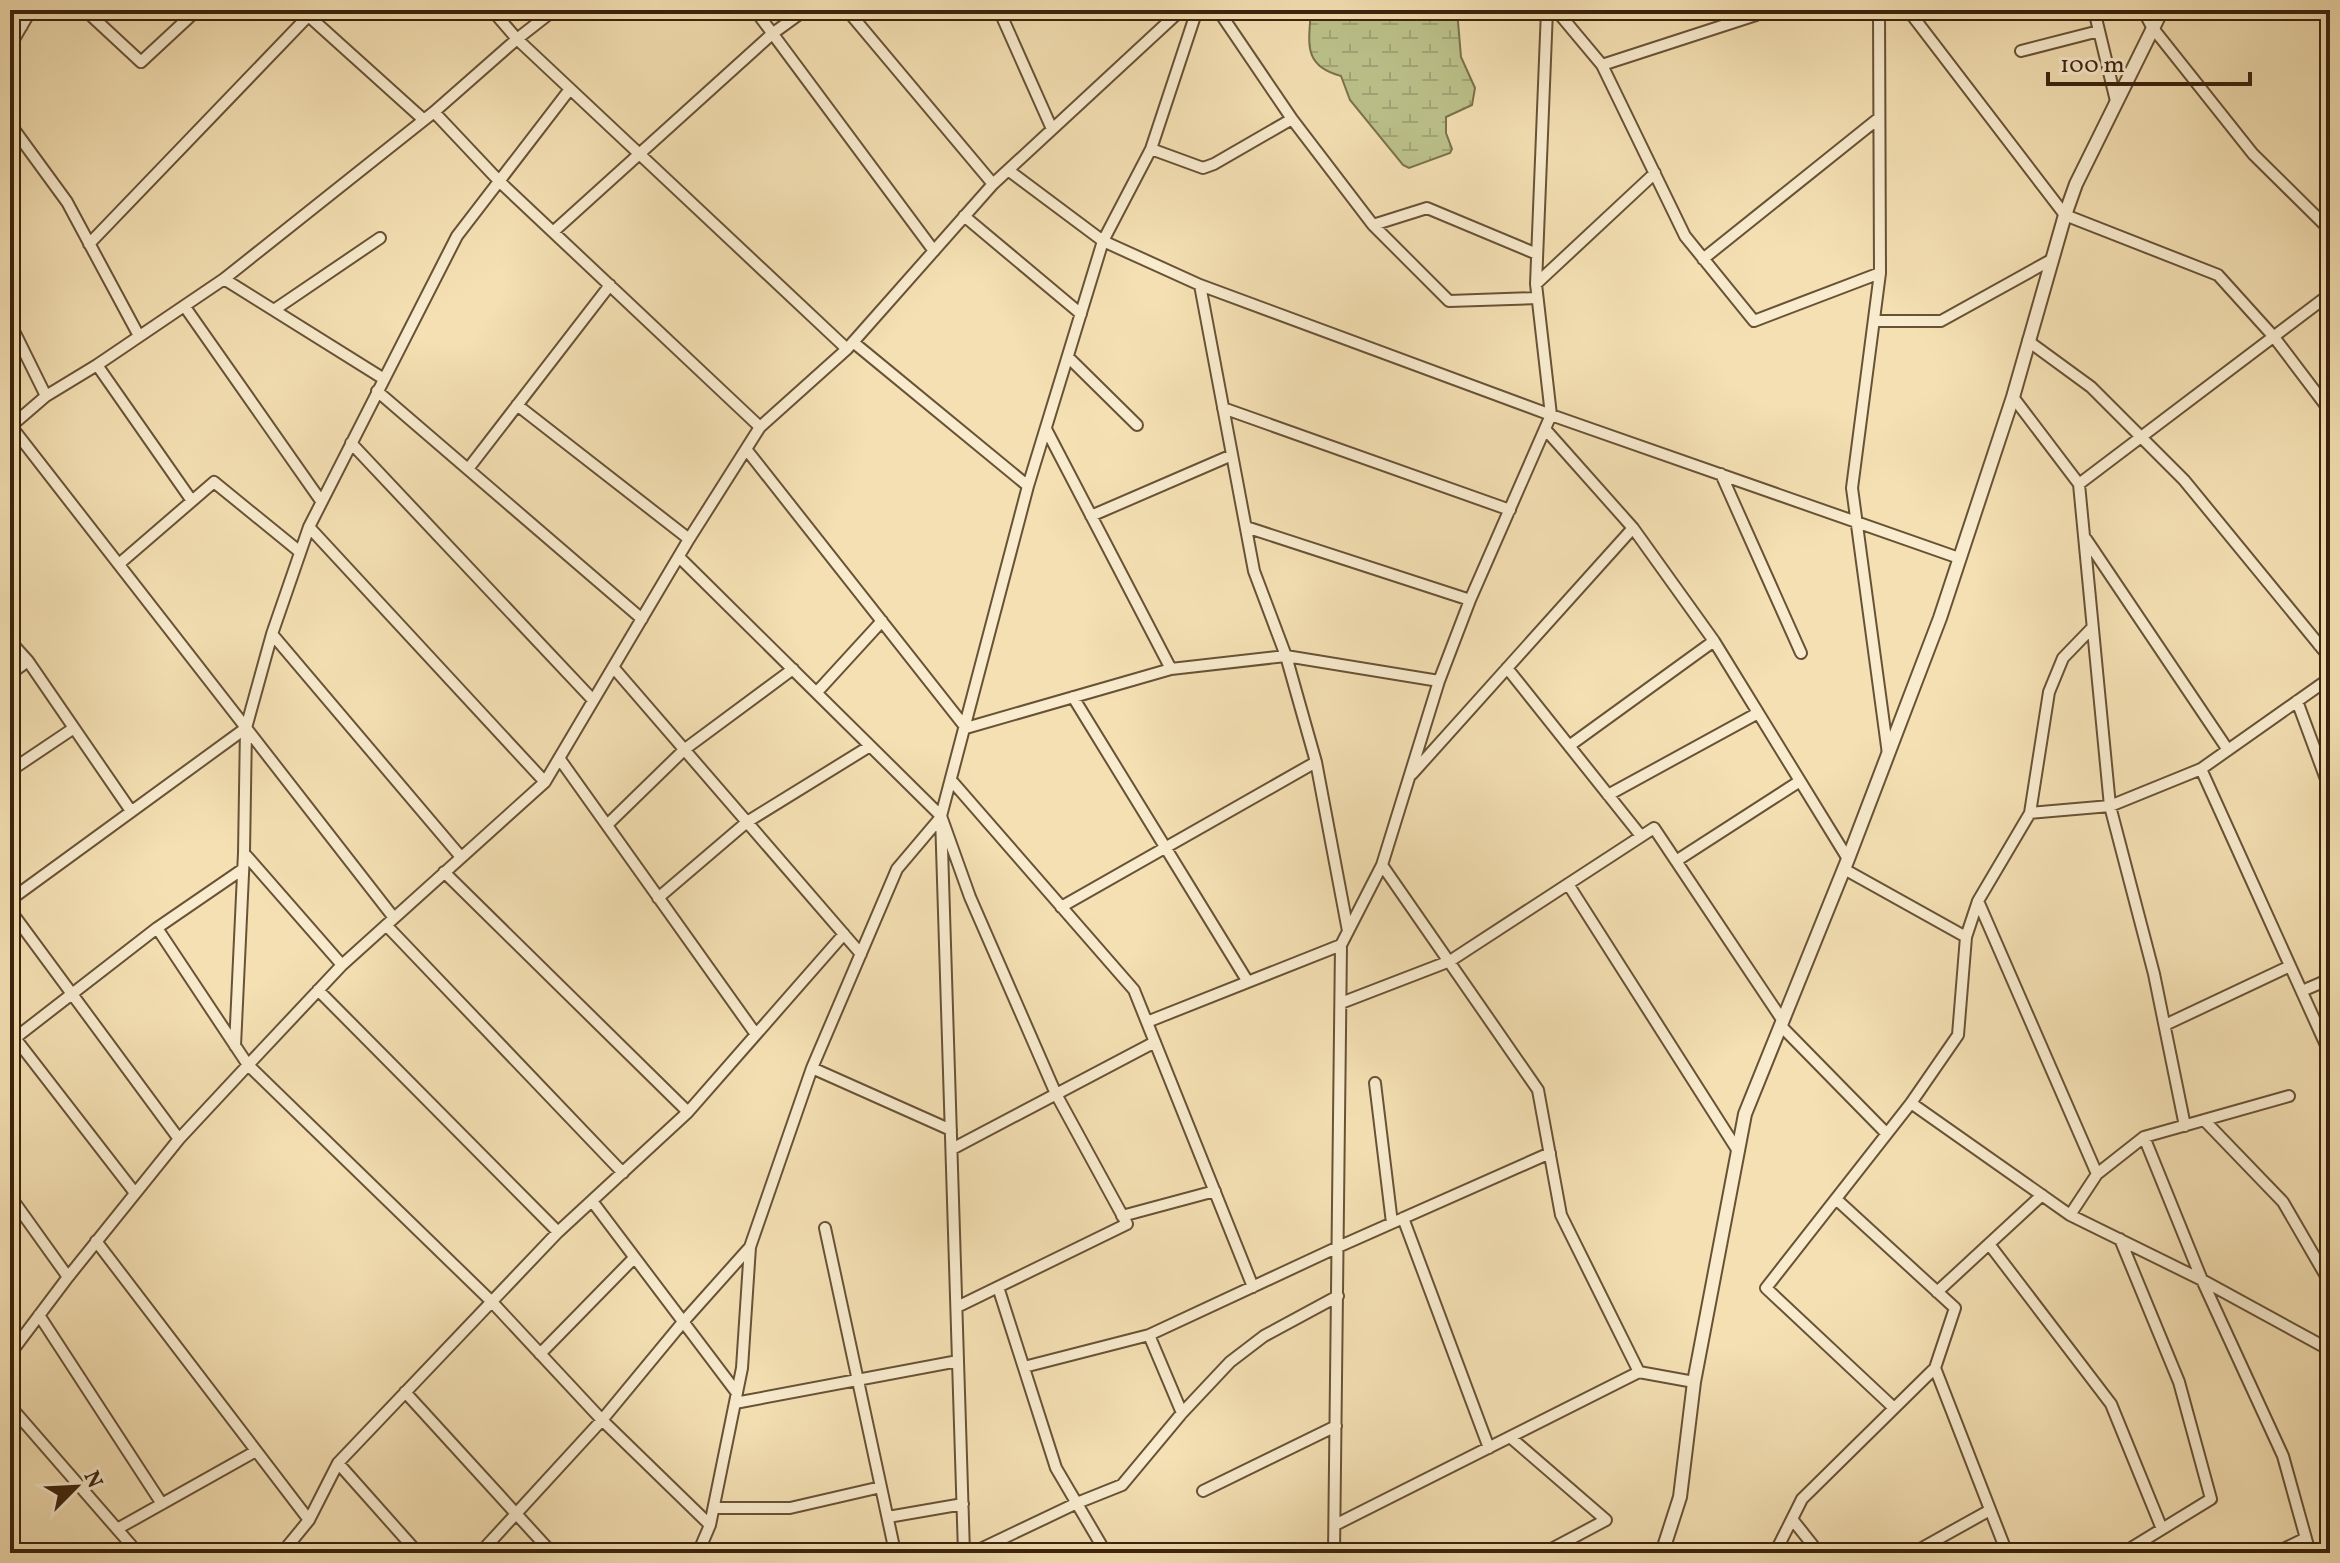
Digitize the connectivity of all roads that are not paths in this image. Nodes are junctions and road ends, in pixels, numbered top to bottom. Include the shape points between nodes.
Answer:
1 (31, 10) edge
2 (85, 10) edge
3 (197, 10) edge
4 (492, 10) edge
5 (554, 10) edge
6 (755, 10) edge
7 (805, 10) edge
8 (847, 10) edge
9 (999, 10) edge
10 (1181, 10) edge
11 (1197, 10) edge
12 (1218, 10) edge
13 (1547, 10) edge
14 (1556, 10) edge
15 (1755, 10) edge
16 (1879, 10) edge
17 (1908, 10) edge
18 (2094, 10) edge
19 (2143, 10) edge
20 (2162, 10) edge
21 (308, 12) edge
22 (10, 13) edge
23 (22, 26) junction
24 (2152, 27) junction
25 (2099, 31) junction
26 (772, 34) junction
27 (517, 39) junction
28 (10, 46) edge
29 (2021, 51) dead end
30 (1602, 65) junction
31 (570, 89) junction
32 (2116, 101) junction
33 (434, 112) junction
34 (1879, 118) junction
35 (1292, 119) junction
36 (424, 120) junction
37 (10, 124) edge
38 (1052, 129) junction
39 (1151, 149) junction
40 (639, 154) junction
41 (1008, 170) junction
42 (1655, 173) junction
43 (500, 182) junction
44 (993, 184) junction
45 (2065, 215) junction
46 (964, 216) junction
47 (1373, 225) junction
48 (2330, 230) edge
49 (553, 232) junction
50 (380, 238) dead end
51 (1103, 241) junction
52 (89, 244) junction
53 (934, 251) junction
54 (1537, 254) junction
55 (1703, 259) junction
56 (2051, 260) junction
57 (1880, 273) junction
58 (224, 279) junction
59 (1536, 284) junction
60 (610, 285) junction
61 (1200, 285) junction
62 (2330, 294) edge
63 (1537, 298) junction
64 (185, 307) junction
65 (274, 310) junction
66 (1081, 314) junction
67 (1874, 321) junction
68 (10, 323) edge
69 (139, 336) junction
70 (2274, 337) junction
71 (2028, 341) junction
72 (850, 345) junction
73 (1068, 357) junction
74 (97, 365) junction
75 (384, 379) junction
76 (377, 391) junction
77 (46, 396) junction
78 (2013, 397) junction
79 (517, 405) junction
80 (1223, 408) junction
81 (2330, 411) edge
82 (1551, 415) junction
83 (1137, 425) dead end
84 (10, 426) edge
85 (760, 427) junction
86 (1046, 429) junction
87 (1545, 429) junction
88 (2142, 437) junction
89 (351, 443) junction
90 (746, 449) junction
91 (1232, 455) junction
92 (468, 469) junction
93 (1721, 474) junction
94 (2079, 484) junction
95 (1028, 486) junction
96 (192, 501) junction
97 (321, 501) junction
98 (1510, 510) junction
99 (1091, 516) junction
100 (1857, 522) junction
101 (309, 527) junction
102 (1246, 527) junction
103 (1633, 528) junction
104 (2084, 536) junction
105 (689, 539) junction
106 (300, 552) junction
107 (679, 557) junction
108 (1959, 558) junction
109 (119, 564) junction
110 (1470, 600) junction
111 (642, 619) junction
112 (882, 621) junction
113 (2091, 629) junction
114 (272, 634) junction
115 (2330, 638) edge
116 (10, 641) edge
117 (1714, 641) junction
118 (2319, 645) junction
119 (1801, 653) dead end
120 (1286, 656) junction
121 (2330, 658) edge
122 (28, 661) junction
123 (613, 667) junction
124 (1507, 668) junction
125 (793, 669) junction
126 (1171, 669) junction
127 (10, 674) edge
128 (2330, 678) edge
129 (1439, 681) junction
130 (817, 692) junction
131 (1073, 697) junction
132 (593, 700) junction
133 (2297, 701) junction
134 (1758, 713) junction
135 (74, 728) junction
136 (246, 728) junction
137 (966, 728) junction
138 (870, 746) junction
139 (1569, 746) junction
140 (685, 749) junction
141 (2228, 750) junction
142 (1888, 754) junction
143 (559, 758) junction
144 (1316, 762) junction
145 (2201, 769) junction
146 (10, 771) edge
147 (1410, 776) junction
148 (951, 780) junction
149 (1800, 781) junction
150 (545, 782) junction
151 (2330, 790) edge
152 (1608, 795) junction
153 (2110, 806) junction
154 (131, 811) junction
155 (2030, 813) junction
156 (941, 816) junction
157 (747, 822) junction
158 (607, 825) junction
159 (1641, 836) junction
160 (1166, 848) junction
161 (244, 853) junction
162 (461, 857) junction
163 (1676, 861) junction
164 (1846, 864) junction
165 (1382, 865) junction
166 (243, 869) junction
167 (444, 872) junction
168 (1568, 884) junction
169 (658, 898) junction
170 (10, 900) edge
171 (1978, 901) junction
172 (1061, 907) junction
173 (10, 910) edge
174 (390, 922) junction
175 (157, 928) junction
176 (1348, 931) junction
177 (844, 934) junction
178 (1966, 937) junction
179 (1341, 945) junction
180 (861, 954) junction
181 (1450, 961) junction
182 (342, 965) junction
183 (2290, 966) junction
184 (2330, 979) edge
185 (1248, 982) junction
186 (318, 990) junction
187 (2302, 991) junction
188 (71, 995) junction
189 (1341, 1003) junction
190 (1147, 1022) junction
191 (1782, 1023) junction
192 (2165, 1025) junction
193 (755, 1033) junction
194 (12, 1040) edge
195 (1155, 1042) junction
196 (235, 1046) junction
197 (2330, 1054) edge
198 (248, 1065) junction
199 (812, 1068) junction
200 (1375, 1083) dead end
201 (1056, 1094) junction
202 (2289, 1096) dead end
203 (1911, 1103) junction
204 (688, 1112) junction
205 (2204, 1120) junction
206 (2185, 1126) junction
207 (951, 1130) junction
208 (1886, 1133) junction
209 (2144, 1137) junction
210 (179, 1139) junction
211 (952, 1149) junction
212 (1738, 1151) junction
213 (1550, 1153) junction
214 (623, 1173) junction
215 (2097, 1174) junction
216 (1215, 1191) junction
217 (135, 1193) junction
218 (2042, 1195) junction
219 (10, 1196) edge
220 (1836, 1199) junction
221 (592, 1201) junction
222 (2070, 1215) junction
223 (1122, 1216) junction
224 (1403, 1218) junction
225 (1392, 1223) junction
226 (825, 1228) dead end
227 (558, 1232) junction
228 (2120, 1239) junction
229 (96, 1241) junction
230 (1989, 1244) junction
231 (750, 1247) junction
232 (1338, 1247) junction
233 (634, 1258) junction
234 (68, 1277) junction
235 (2202, 1280) junction
236 (2330, 1283) edge
237 (998, 1287) junction
238 (1253, 1287) junction
239 (1937, 1292) junction
240 (1338, 1296) junction
241 (492, 1302) junction
242 (957, 1307) junction
243 (39, 1315) junction
244 (683, 1322) junction
245 (1149, 1335) junction
246 (2328, 1345) edge
247 (11, 1349) edge
248 (540, 1354) junction
249 (958, 1361) junction
250 (1024, 1367) junction
251 (1935, 1368) junction
252 (1639, 1372) junction
253 (858, 1380) junction
254 (1694, 1382) junction
255 (405, 1392) junction
256 (736, 1398) junction
257 (10, 1406) edge
258 (1894, 1408) junction
259 (1182, 1413) junction
260 (602, 1420) junction
261 (1336, 1426) junction
262 (1510, 1437) junction
263 (1489, 1448) junction
264 (256, 1451) junction
265 (338, 1463) junction
266 (881, 1487) junction
267 (1203, 1491) dead end
268 (1077, 1503) junction
269 (162, 1504) junction
270 (963, 1504) junction
271 (714, 1508) junction
272 (1990, 1510) junction
273 (516, 1514) junction
274 (888, 1517) junction
275 (1792, 1519) junction
276 (309, 1520) junction
277 (710, 1525) junction
278 (1335, 1525) junction
279 (117, 1529) junction
280 (2162, 1529) junction
281 (1576, 1536) junction
282 (2304, 1539) junction
283 (972, 1552) edge
284 (138, 1553) edge
285 (282, 1553) edge
286 (418, 1553) edge
287 (480, 1553) edge
288 (552, 1553) edge
289 (698, 1553) edge
290 (890, 1553) edge
291 (1106, 1553) edge
292 (1334, 1553) edge
293 (1544, 1553) edge
294 (1570, 1553) edge
295 (1662, 1553) edge
296 (1775, 1553) edge
297 (1819, 1553) edge
298 (1913, 1553) edge
299 (2007, 1553) edge
300 (2123, 1553) edge
301 (2275, 1553) edge
302 (2310, 1553) edge

1 - 23 street
2 - 3 street via 141,62
4 - 27 street
5 - 27 street
6 - 26 street
7 - 26 street
8 - 44 street
9 - 38 street
10 - 38 street
11 - 39 street
12 - 35 street
13 - 54 street
14 - 30 street
15 - 30 street via 1756,15
16 - 34 street
17 - 45 street
18 - 25 street
19 - 24 street
20 - 24 street
21 - 36 street
21 - 52 street
22 - 23 street
23 - 28 street
24 - 32 street
24 - 48 street via 2253,154
25 - 29 street
25 - 32 street
26 - 40 street
26 - 53 street
27 - 31 street
27 - 33 street
30 - 42 street
31 - 40 street
31 - 43 street
32 - 45 street
33 - 36 street
33 - 43 street
34 - 55 street
34 - 57 street
35 - 39 street via 1203,168
35 - 47 street
36 - 58 street
37 - 52 street via 67,202
38 - 41 street
39 - 51 street
40 - 49 street
40 - 72 street
41 - 44 street
41 - 51 street
42 - 55 street via 1685,236
42 - 59 street
43 - 49 street
43 - 75 street via 457,236
44 - 46 street
45 - 56 street
45 - 70 street via 2218,275
46 - 53 street
46 - 66 street
47 - 54 street via 1427,208
47 - 63 street via 1449,301
49 - 60 street
50 - 65 street
51 - 61 street
51 - 66 street
52 - 69 street
53 - 72 street
54 - 59 street
55 - 57 street via 1754,321
56 - 67 street via 1941,321
56 - 71 street
57 - 67 street
58 - 64 street
58 - 65 street
59 - 63 street
60 - 79 street
60 - 85 street
61 - 80 street
61 - 82 street
62 - 70 street
63 - 82 street
64 - 69 street
64 - 97 street
65 - 75 street
66 - 73 street
67 - 100 street via 1852,488
68 - 77 street
69 - 74 street
70 - 81 street
70 - 88 street
71 - 78 street
71 - 88 street via 2091,387
72 - 85 street
72 - 95 street
73 - 83 street
73 - 86 street
74 - 77 street
74 - 96 street
75 - 76 street
76 - 89 street
76 - 92 street
77 - 84 street
78 - 94 street
78 - 108 street
79 - 92 street
79 - 105 street
80 - 91 street
80 - 98 street
82 - 87 street
82 - 93 street
84 - 109 street
85 - 90 street
86 - 95 street
86 - 99 street
87 - 98 street
87 - 103 street
88 - 94 street
88 - 118 street via 2184,480
89 - 97 street
89 - 132 street
90 - 105 street
90 - 112 street
91 - 99 street
91 - 102 street
92 - 111 street
93 - 100 street
93 - 119 street
94 - 104 street
95 - 137 street
96 - 106 street via 214,482
96 - 109 street
97 - 101 street
98 - 110 street
99 - 126 street
100 - 108 street
100 - 142 street
101 - 106 street
101 - 150 street
102 - 110 street
102 - 120 street via 1254,571
103 - 117 street
103 - 124 street
104 - 113 street
104 - 141 street
105 - 107 street
106 - 114 street
107 - 111 street
107 - 125 street
108 - 142 street
109 - 136 street
110 - 129 street
111 - 123 street
112 - 130 street
112 - 137 street
113 - 153 street
113 - 155 street via 2063,658 2049,692
114 - 136 street
114 - 162 street
115 - 118 street
116 - 122 street
117 - 134 street
117 - 139 street
118 - 121 street
120 - 126 street
120 - 129 street
120 - 144 street
122 - 127 street
122 - 135 street
123 - 132 street
123 - 140 street
124 - 139 street
124 - 147 street
125 - 130 street
125 - 140 street
126 - 131 street
128 - 133 street
129 - 147 street
130 - 138 street
131 - 137 street
131 - 160 street
132 - 143 street
133 - 141 street
133 - 151 street
134 - 149 street
134 - 152 street
135 - 146 street
135 - 154 street
136 - 154 street
136 - 161 street
136 - 174 street
137 - 148 street
138 - 156 street
138 - 157 street
139 - 152 street
140 - 157 street
140 - 158 street
141 - 145 street
142 - 164 street
143 - 150 street
143 - 158 street
144 - 160 street
144 - 176 street
145 - 153 street
145 - 183 street
147 - 165 street
148 - 156 street
148 - 172 street
149 - 163 street
149 - 164 street
150 - 162 street
152 - 159 street
153 - 155 street
153 - 192 street
154 - 170 street
155 - 171 street
156 - 180 street via 897,869
156 - 201 street via 970,897
156 - 207 street
157 - 169 street
157 - 177 street
158 - 169 street
159 - 163 street via 1654,828
159 - 168 street
160 - 172 street
160 - 185 street
161 - 166 street
161 - 182 street
162 - 167 street
163 - 191 street
164 - 178 street
164 - 191 street
165 - 176 street
165 - 181 street
166 - 175 street
166 - 196 street
167 - 174 street
167 - 204 street
168 - 181 street
168 - 212 street
169 - 193 street
171 - 178 street
171 - 215 street
172 - 190 street via 1134,990
173 - 188 street
174 - 182 street
174 - 214 street
175 - 188 street
175 - 196 street
176 - 179 street
177 - 180 street
177 - 193 street
178 - 203 street via 1958,1035
179 - 185 street
179 - 189 street
180 - 199 street
181 - 189 street
181 - 213 street via 1538,1090
182 - 186 street
183 - 187 street
183 - 192 street
184 - 187 street
185 - 190 street
186 - 198 street
186 - 227 street
187 - 197 street
188 - 194 street
188 - 210 street
189 - 232 street
190 - 195 street
191 - 208 street
191 - 212 street via 1745,1114
192 - 206 street
193 - 204 street
194 - 217 street
195 - 201 street
195 - 216 street
196 - 198 street
198 - 210 street
198 - 241 street
199 - 207 street
199 - 231 street
200 - 225 street
201 - 211 street
201 - 223 street
202 - 205 street
203 - 208 street
203 - 218 street
204 - 214 street
205 - 206 street
205 - 236 street via 2283,1202
206 - 209 street
207 - 211 street
208 - 220 street
209 - 215 street
209 - 235 street
210 - 217 street
211 - 242 street
212 - 254 street
213 - 224 street
213 - 252 street via 1561,1215
214 - 221 street
215 - 222 street
216 - 223 street
216 - 238 street
217 - 229 street
218 - 222 street
218 - 230 street
219 - 234 street
220 - 239 street
220 - 258 street via 1766,1288
221 - 227 street
221 - 233 street
222 - 228 street
223 - 237 street via 1127,1224
224 - 225 street
224 - 263 street
225 - 232 street
226 - 253 street
227 - 241 street
228 - 235 street
228 - 280 street via 2179,1382 2211,1499
229 - 234 street
229 - 264 street
230 - 239 street
230 - 280 street via 2111,1404
231 - 244 street
231 - 256 street
232 - 238 street
232 - 240 street
233 - 244 street
233 - 248 street
234 - 243 street
235 - 246 street
235 - 282 street via 2283,1456
237 - 242 street
237 - 250 street
238 - 245 street
239 - 251 street via 1955,1308
240 - 259 street via 1264,1336 1230,1362
240 - 261 street
241 - 248 street
241 - 255 street
242 - 249 street
243 - 247 street
243 - 269 street
244 - 256 street
244 - 260 street
245 - 250 street
245 - 259 street
248 - 260 street
249 - 253 street
249 - 270 street
250 - 268 street via 1056,1468
251 - 258 street
251 - 272 street
252 - 254 street
252 - 262 street
253 - 256 street
253 - 266 street
254 - 295 street via 1680,1497
255 - 265 street
255 - 273 street
256 - 271 street
257 - 279 street
258 - 275 street via 1802,1499
259 - 268 street via 1122,1485
260 - 273 street
260 - 277 street
261 - 267 street
261 - 278 street
262 - 263 street
262 - 281 street via 1606,1520
263 - 278 street
264 - 269 street
264 - 276 street
265 - 276 street
265 - 286 street
266 - 271 street via 790,1508
266 - 274 street
268 - 283 street
268 - 291 street
269 - 279 street
270 - 274 street
270 - 283 street
271 - 277 street
272 - 298 street
272 - 299 street
273 - 287 street
273 - 288 street
274 - 290 street via 895,1552
275 - 296 street
275 - 297 street
276 - 285 street
277 - 289 street
278 - 292 street
279 - 284 street
280 - 300 street
281 - 293 street
281 - 294 street
282 - 301 street
282 - 302 street

